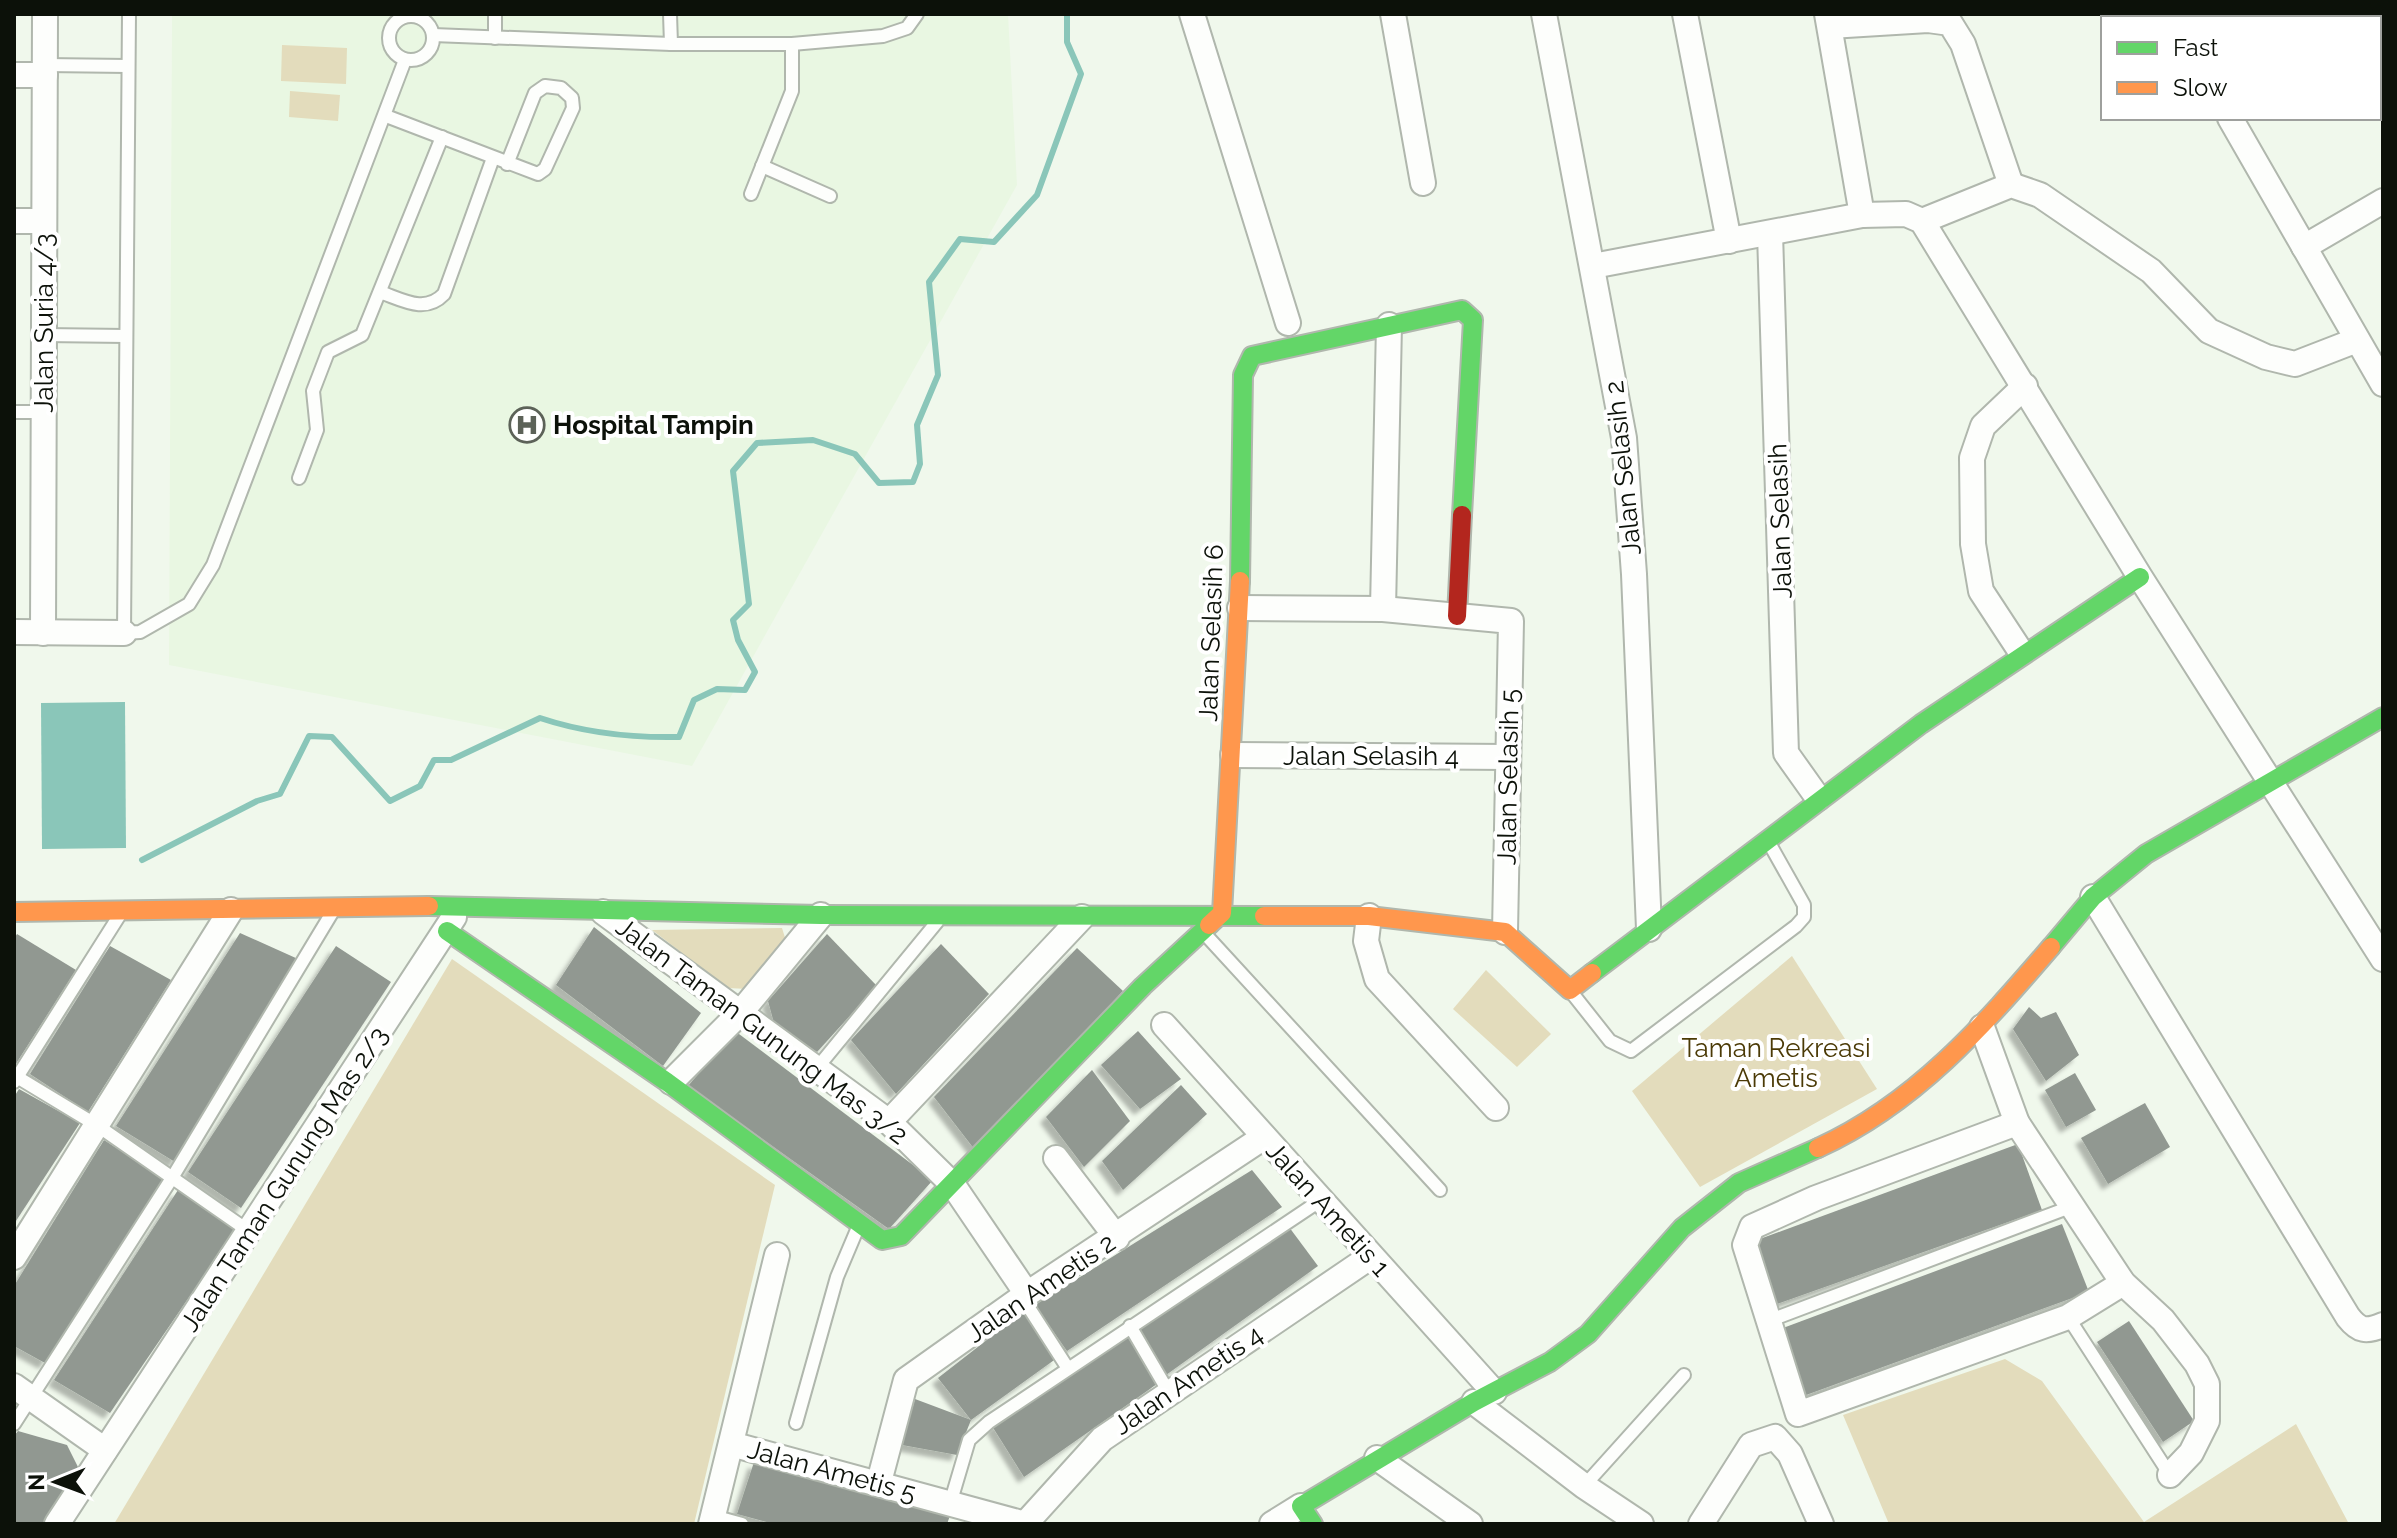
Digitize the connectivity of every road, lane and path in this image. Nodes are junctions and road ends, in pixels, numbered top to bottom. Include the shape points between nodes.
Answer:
1 (45, 14) edge
2 (129, 14) edge
3 (495, 14) edge
4 (670, 14) edge
5 (917, 14) edge
6 (1192, 14) edge
7 (1393, 14) edge
8 (1544, 14) edge
9 (1685, 14) edge
10 (414, 15) edge
11 (1828, 20) edge
12 (433, 35) junction
13 (495, 38) junction
14 (671, 44) junction
15 (792, 44) junction
16 (405, 60) junction
17 (128, 66) junction
18 (45, 70) junction
19 (14, 75) edge
20 (386, 116) junction
21 (2231, 120) edge
22 (442, 137) junction
23 (493, 158) junction
24 (507, 164) junction
25 (762, 166) junction
26 (1423, 183) dead end
27 (2011, 185) junction
28 (751, 194) dead end
29 (830, 196) dead end
30 (2383, 201) edge
31 (1862, 215) junction
32 (14, 221) edge
33 (44, 221) junction
34 (1922, 221) junction
35 (1770, 233) junction
36 (1729, 241) junction
37 (2304, 247) junction
38 (1593, 266) junction
39 (380, 292) junction
40 (1288, 323) dead end
41 (1389, 325) junction
42 (44, 335) junction
43 (126, 336) junction
44 (2357, 340) junction
45 (2383, 384) edge
46 (2025, 386) junction
47 (14, 412) edge
48 (44, 412) junction
49 (299, 478) dead end
50 (2140, 577) junction
51 (1240, 608) junction
52 (1383, 609) junction
53 (1457, 616) junction
54 (14, 632) edge
55 (43, 633) junction
56 (124, 633) junction
57 (2021, 652) junction
58 (2383, 717) edge
59 (1233, 755) junction
60 (1508, 757) junction
61 (2273, 783) junction
62 (1818, 798) junction
63 (1767, 838) junction
64 (2093, 897) junction
65 (459, 906) junction
66 (334, 908) junction
67 (231, 910) junction
68 (122, 911) junction
69 (14, 912) edge
70 (603, 912) junction
71 (1222, 913) junction
72 (821, 915) junction
73 (942, 916) junction
74 (1369, 916) junction
75 (1082, 917) junction
76 (1649, 929) junction
77 (447, 931) junction
78 (1505, 932) junction
79 (1204, 933) junction
80 (2383, 959) edge
81 (1570, 990) junction
82 (741, 1012) junction
83 (1164, 1025) dead end
84 (1982, 1027) junction
85 (817, 1068) junction
86 (16, 1080) edge
87 (671, 1082) junction
88 (1496, 1108) dead end
89 (889, 1122) junction
90 (2017, 1123) junction
91 (98, 1126) junction
92 (1264, 1137) junction
93 (1056, 1158) dead end
94 (172, 1178) junction
95 (953, 1185) junction
96 (1440, 1190) dead end
97 (1321, 1200) junction
98 (2073, 1206) junction
99 (860, 1223) junction
100 (250, 1232) junction
101 (1117, 1238) junction
102 (777, 1255) dead end
103 (14, 1257) edge
104 (1370, 1257) junction
105 (2123, 1283) junction
106 (1024, 1296) junction
107 (2068, 1317) junction
108 (1768, 1321) junction
109 (2383, 1325) edge
110 (1130, 1326) junction
111 (1067, 1367) junction
112 (1684, 1375) dead end
113 (1168, 1391) junction
114 (23, 1392) edge
115 (1484, 1397) junction
116 (796, 1423) dead end
117 (14, 1424) edge
118 (731, 1444) junction
119 (105, 1450) junction
120 (1377, 1458) junction
121 (2170, 1475) joint
122 (879, 1482) junction
123 (1584, 1486) junction
124 (950, 1504) junction
125 (1307, 1515) edge
126 (1711, 1519) edge
127 (712, 1520) edge
128 (57, 1524) edge
129 (742, 1524) edge
130 (1025, 1524) edge
131 (1272, 1524) edge
132 (1470, 1524) edge
133 (1641, 1524) edge
134 (1821, 1524) edge

1 - 18 street, Jalan Suria 4/3
2 - 17 lane
3 - 13 lane
4 - 14 lane
5 - 15 lane via 907,28 883,36
6 - 40 street
7 - 26 street
8 - 38 street, Jalan Selasih 2
9 - 36 street
10 - 12 lane via 427,22
10 - 16 lane via 394,24 389,37 393,51
11 - 27 street via 1950,23 1963,44
11 - 31 street
12 - 13 lane
12 - 16 lane via 425,55
13 - 14 lane
14 - 15 lane
15 - 25 lane via 792,91
16 - 20 lane
17 - 18 lane
17 - 43 lane
18 - 19 street
18 - 33 street, Jalan Suria 4/3
20 - 22 lane
20 - 56 lane via 213,565 189,604 140,632
21 - 37 street
22 - 23 lane
22 - 39 lane
23 - 24 lane
23 - 39 lane via 444,294 435,304 422,306
24 - 24 lane via 535,93 545,86 561,88 572,98 573,108 545,169 538,174
25 - 28 lane
25 - 29 lane
27 - 34 street
27 - 44 street via 2040,195 2151,271 2209,331 2266,357 2295,364
30 - 37 street
31 - 34 street via 1906,214
31 - 35 street
32 - 33 street
33 - 42 street, Jalan Suria 4/3
34 - 46 street
35 - 36 street
35 - 62 street, Jalan Selasih via 1786,753
36 - 38 street
37 - 44 street
38 - 76 street, Jalan Selasih 2 via 1624,438
39 - 49 lane via 362,335 328,352 313,391 317,430
41 - 51 street, Jalan Selasih 6 via 1252,356 1243,375
41 - 52 street
41 - 53 street via 1462,310 1473,320
42 - 43 lane
42 - 48 street, Jalan Suria 4/3
43 - 56 lane
44 - 45 street
46 - 50 street
46 - 57 street via 1983,426 1972,458 1973,544 1981,591
47 - 48 lane
48 - 55 street, Jalan Suria 4/3
50 - 57 street
50 - 61 street
51 - 52 street
51 - 59 street, Jalan Selasih 6
52 - 53 street
53 - 60 street, Jalan Selasih 5 via 1511,621
54 - 55 street
55 - 56 street
57 - 62 street
58 - 61 street
59 - 60 street, Jalan Selasih 4
59 - 71 street, Jalan Selasih 6
60 - 78 street, Jalan Selasih 5
61 - 64 street via 2146,854
61 - 80 street
62 - 63 street
63 - 76 street
63 - 81 lane via 1804,905 1804,917 1796,926 1631,1051 1610,1041
64 - 84 street
64 - 109 street via 2348,1317 2357,1329
65 - 66 street
65 - 70 street
65 - 77 street, Jalan Taman Gunung Mas 2/3
66 - 67 street
66 - 94 lane
67 - 68 street
67 - 91 street
68 - 69 street
68 - 86 lane
70 - 72 street
70 - 82 street, Jalan Taman Gunung Mas 3/2
71 - 74 street
71 - 75 street
71 - 79 street
72 - 73 street
72 - 82 street
73 - 75 street
73 - 85 lane
74 - 78 street
74 - 88 street via 1366,941 1377,979
75 - 89 street
76 - 81 street
77 - 87 street
77 - 100 street, Jalan Taman Gunung Mas 2/3
78 - 81 street
79 - 95 street via 1143,986
79 - 96 lane
82 - 85 street, Jalan Taman Gunung Mas 3/2
82 - 87 street
83 - 92 street, Jalan Ametis 1
84 - 90 street
84 - 115 street via 1915,1089 1844,1136 1739,1183 1682,1228 1588,1334 1550,1362
85 - 89 street, Jalan Taman Gunung Mas 3/2
86 - 91 lane
87 - 99 street
89 - 95 street, Jalan Taman Gunung Mas 3/2
90 - 98 street
90 - 108 street via 1752,1227 1745,1245
91 - 94 lane
91 - 103 street
92 - 97 street, Jalan Ametis 1
92 - 101 street, Jalan Ametis 2
93 - 101 street
94 - 100 lane
94 - 114 lane
95 - 99 street via 901,1236 882,1240
95 - 106 street, Jalan Taman Gunung Mas 3/2
97 - 104 street, Jalan Ametis 1
97 - 110 lane
98 - 105 street
98 - 108 lane
99 - 116 lane via 837,1277
100 - 119 street, Jalan Taman Gunung Mas 2/3
101 - 106 street, Jalan Ametis 2
102 - 118 street
104 - 113 street, Jalan Ametis 4
104 - 115 street, Jalan Ametis 1
105 - 107 street
105 - 121 street via 2163,1320 2207,1384 2207,1421 2191,1453
106 - 111 lane
106 - 122 street, Jalan Ametis 2 via 906,1380
107 - 108 street via 1798,1414
107 - 121 lane
110 - 111 lane
110 - 113 lane
111 - 124 lane via 969,1440
112 - 123 lane
113 - 130 street, Jalan Ametis 4 via 1102,1439
114 - 117 lane
114 - 119 street
115 - 120 street
115 - 123 street, Jalan Ametis 1
118 - 122 street, Jalan Ametis 5
118 - 127 street
119 - 128 street, Jalan Taman Gunung Mas 2/3
120 - 125 street
120 - 132 street
122 - 124 street, Jalan Ametis 5
123 - 133 street, Jalan Ametis 1
124 - 130 street, Jalan Ametis 5
125 - 131 street
126 - 134 street via 1751,1445 1775,1437 1790,1454
127 - 129 lane

